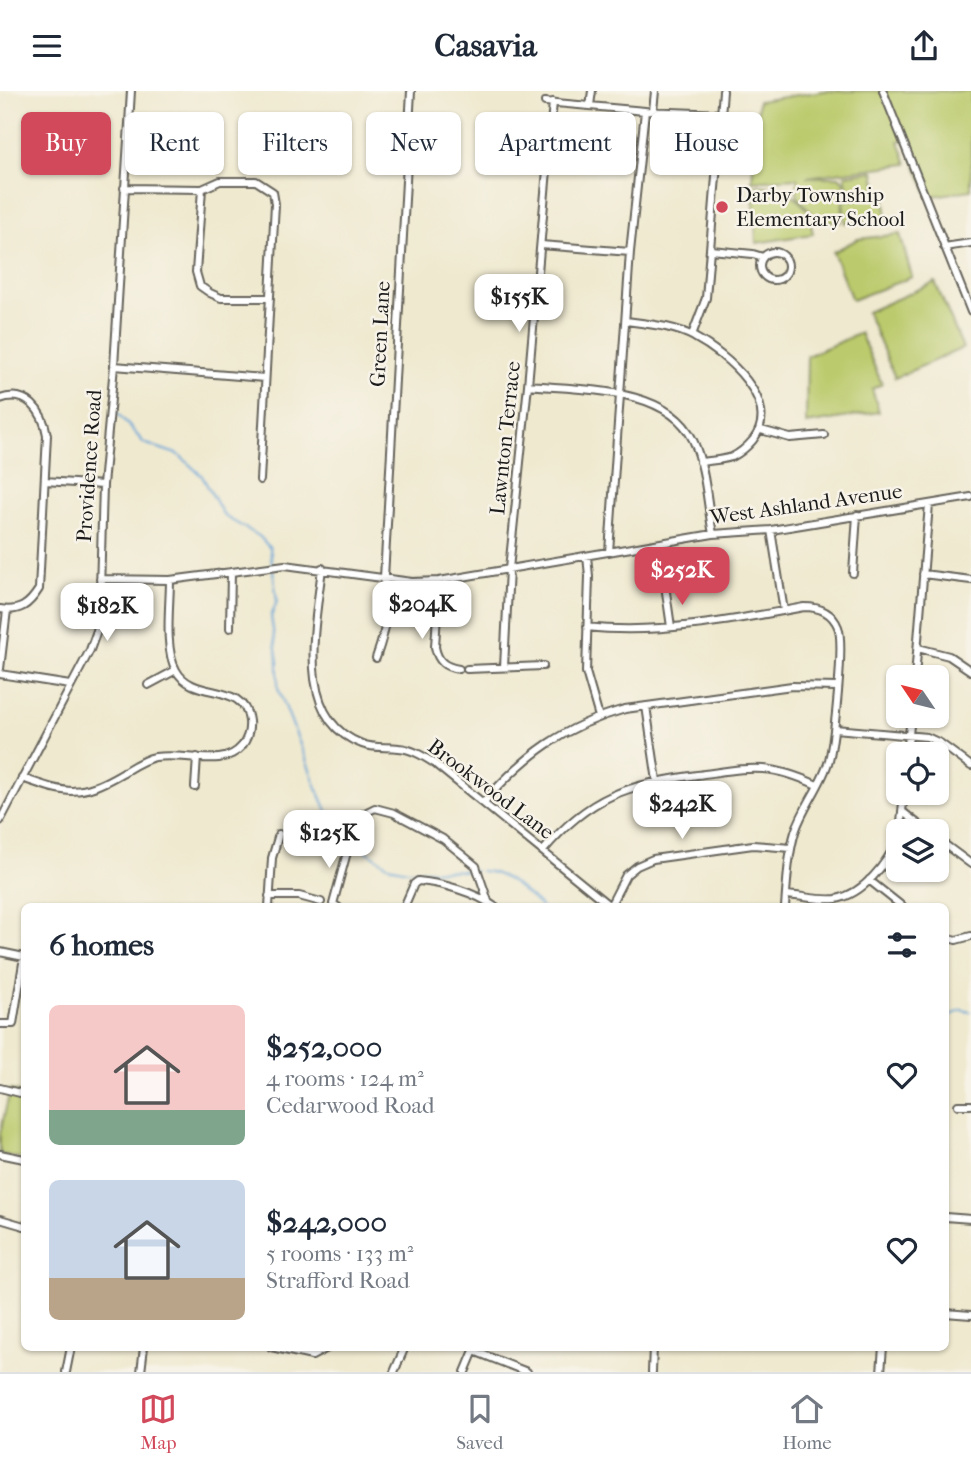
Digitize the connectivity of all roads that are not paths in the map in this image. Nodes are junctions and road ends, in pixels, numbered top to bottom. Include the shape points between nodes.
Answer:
1 (131, 91) edge
2 (411, 91) edge
3 (592, 91) edge
4 (655, 91) edge
5 (723, 91) edge
6 (883, 91) edge
7 (590, 105) junction
8 (645, 111) junction
9 (653, 111) junction
10 (676, 112) edge
11 (722, 112) edge
12 (717, 175) edge
13 (124, 188) junction
14 (202, 189) junction
15 (971, 243) edge
16 (541, 244) junction
17 (944, 247) junction
18 (711, 250) junction
19 (631, 252) junction
20 (763, 257) junction
21 (269, 298) junction
22 (971, 312) edge
23 (626, 321) junction
24 (692, 335) junction
25 (114, 366) junction
26 (265, 378) junction
27 (528, 385) junction
28 (621, 394) junction
29 (0, 399) edge
30 (761, 430) junction
31 (824, 435) dead end
32 (700, 463) junction
33 (260, 480) dead end
34 (45, 481) junction
35 (103, 485) junction
36 (971, 497) edge
37 (929, 504) junction
38 (857, 516) junction
39 (771, 530) junction
40 (713, 534) junction
41 (609, 552) junction
42 (587, 556) junction
43 (322, 568) junction
44 (509, 569) junction
45 (231, 572) junction
46 (853, 573) dead end
47 (923, 574) junction
48 (384, 578) junction
49 (100, 579) junction
50 (170, 580) junction
51 (971, 580) edge
52 (439, 581) junction
53 (666, 592) dead end
54 (4, 609) edge
55 (784, 611) junction
56 (587, 627) junction
57 (671, 627) junction
58 (230, 628) dead end
59 (918, 648) junction
60 (376, 658) dead end
61 (916, 665) edge
62 (543, 666) dead end
63 (504, 667) junction
64 (176, 670) junction
65 (971, 671) edge
66 (0, 672) edge
67 (70, 685) junction
68 (148, 685) dead end
69 (837, 687) junction
70 (646, 706) junction
71 (599, 717) junction
72 (910, 728) edge
73 (835, 729) junction
74 (909, 734) junction
75 (908, 742) edge
76 (197, 757) junction
77 (971, 766) edge
78 (22, 778) junction
79 (657, 781) junction
80 (817, 785) junction
81 (195, 787) dead end
82 (484, 802) junction
83 (903, 805) edge
84 (903, 812) junction
85 (902, 819) edge
86 (912, 819) edge
87 (0, 821) edge
88 (279, 834) dead end
89 (791, 848) junction
90 (949, 848) edge
91 (543, 851) junction
92 (886, 860) edge
93 (971, 864) edge
94 (869, 880) junction
95 (786, 895) junction
96 (269, 896) junction
97 (488, 901) junction
98 (321, 902) dead end
99 (269, 903) edge
100 (336, 903) edge
101 (406, 903) edge
102 (490, 903) edge
103 (606, 903) edge
104 (612, 903) edge
105 (785, 903) edge
106 (898, 903) edge
107 (971, 936) edge
108 (949, 938) edge
109 (0, 952) edge
110 (21, 956) edge
111 (21, 984) edge
112 (0, 1024) edge
113 (0, 1088) edge
114 (21, 1093) edge
115 (958, 1105) dead end
116 (971, 1105) edge
117 (0, 1154) edge
118 (21, 1158) edge
119 (949, 1217) edge
120 (0, 1219) edge
121 (971, 1219) edge
122 (21, 1225) edge
123 (949, 1313) edge
124 (971, 1315) edge
125 (70, 1351) edge
126 (144, 1351) edge
127 (290, 1351) edge
128 (322, 1351) edge
129 (403, 1351) edge
130 (474, 1351) edge
131 (480, 1351) edge
132 (653, 1351) edge
133 (883, 1351) edge
134 (66, 1372) edge
135 (141, 1372) edge
136 (394, 1372) edge
137 (465, 1372) edge
138 (527, 1372) edge
139 (652, 1372) edge
140 (881, 1372) edge

1 - 13 street, Providence Road
2 - 48 street, Green Lane
3 - 7 street
4 - 9 street
5 - 11 street
6 - 17 street
7 - 8 street
7 - 16 street, Lawnton Terrace via 549,102
8 - 9 street
8 - 19 street
9 - 10 street
12 - 18 street
13 - 14 street
13 - 25 street, Providence Road
14 - 21 street via 196,272 200,286 221,297
14 - 21 street via 220,181 256,181 273,192
15 - 17 street
16 - 19 street
16 - 27 street, Lawnton Terrace
17 - 22 street
18 - 20 street
18 - 24 street via 706,298
19 - 23 street
20 - 20 street via 765,276 784,276 785,257 773,252
21 - 26 street
23 - 24 street
23 - 28 street
24 - 30 street via 718,352 756,395 762,409
25 - 26 street
25 - 35 street, Providence Road
26 - 33 street
27 - 28 street
27 - 44 street, Lawnton Terrace
28 - 32 street via 654,404 677,418 693,439
28 - 41 street
29 - 34 street via 20,397 39,411 47,435
30 - 31 street via 790,439
30 - 32 street via 747,448 732,457
32 - 40 street
34 - 35 street
34 - 54 street via 40,589 20,610
35 - 49 street, Providence Road
36 - 37 street, West Ashland Avenue
37 - 38 street, West Ashland Avenue
37 - 47 street
38 - 39 street, West Ashland Avenue
38 - 46 street
39 - 40 street, West Ashland Avenue
39 - 55 street
40 - 41 street, West Ashland Avenue
41 - 42 street, West Ashland Avenue
42 - 44 street, West Ashland Avenue
42 - 56 street
43 - 45 street, West Ashland Avenue via 285,565
43 - 48 street, West Ashland Avenue
43 - 82 street, Brookwood Lane via 314,679 330,722 358,743 416,753
44 - 52 street, West Ashland Avenue
44 - 63 street, Lawnton Terrace
45 - 50 street, West Ashland Avenue
45 - 58 street
47 - 51 street
47 - 59 street
48 - 52 street, West Ashland Avenue
48 - 60 street, Green Lane via 387,626
49 - 50 street, West Ashland Avenue
49 - 67 street, Providence Road via 99,625
50 - 64 street via 170,643
52 - 63 street via 436,655 443,664 463,669
53 - 57 street
54 - 66 street
55 - 57 street
55 - 69 street via 823,610 837,625 841,639
56 - 57 street
56 - 71 street via 586,672
59 - 61 street
59 - 65 street via 948,656
62 - 63 street
64 - 68 street
64 - 76 street via 201,690 229,694 248,714 250,727 240,749 219,758
66 - 67 street
67 - 78 street, Providence Road
69 - 70 street via 792,687
69 - 73 street
70 - 71 street
70 - 79 street
71 - 82 street via 539,749
72 - 74 street
73 - 74 street
73 - 80 street
74 - 75 street
74 - 77 street via 934,739
76 - 78 street via 150,757 83,791 55,789
76 - 81 street
78 - 87 street, Providence Road
79 - 80 street via 762,767 792,773
79 - 91 street via 627,788 588,808
80 - 89 street
82 - 91 street, Brookwood Lane
83 - 84 street
84 - 85 street
84 - 86 street
88 - 96 street
89 - 95 street
89 - 104 street via 753,845 653,859 626,875
90 - 93 street
91 - 103 street, Brookwood Lane
92 - 94 street
94 - 95 street via 836,899
94 - 106 street
95 - 105 street
96 - 98 street
96 - 99 street
97 - 100 street via 476,866 443,839 375,808 361,815 350,842
97 - 101 street via 418,881
97 - 102 street
107 - 108 street
109 - 110 street
111 - 112 street via 13,1024
113 - 114 street
115 - 116 street
117 - 118 street
119 - 121 street
120 - 122 street
123 - 124 street
125 - 134 street
126 - 135 street
127 - 128 street via 313,1356
129 - 136 street
130 - 137 street
131 - 138 street
132 - 139 street
133 - 140 street

